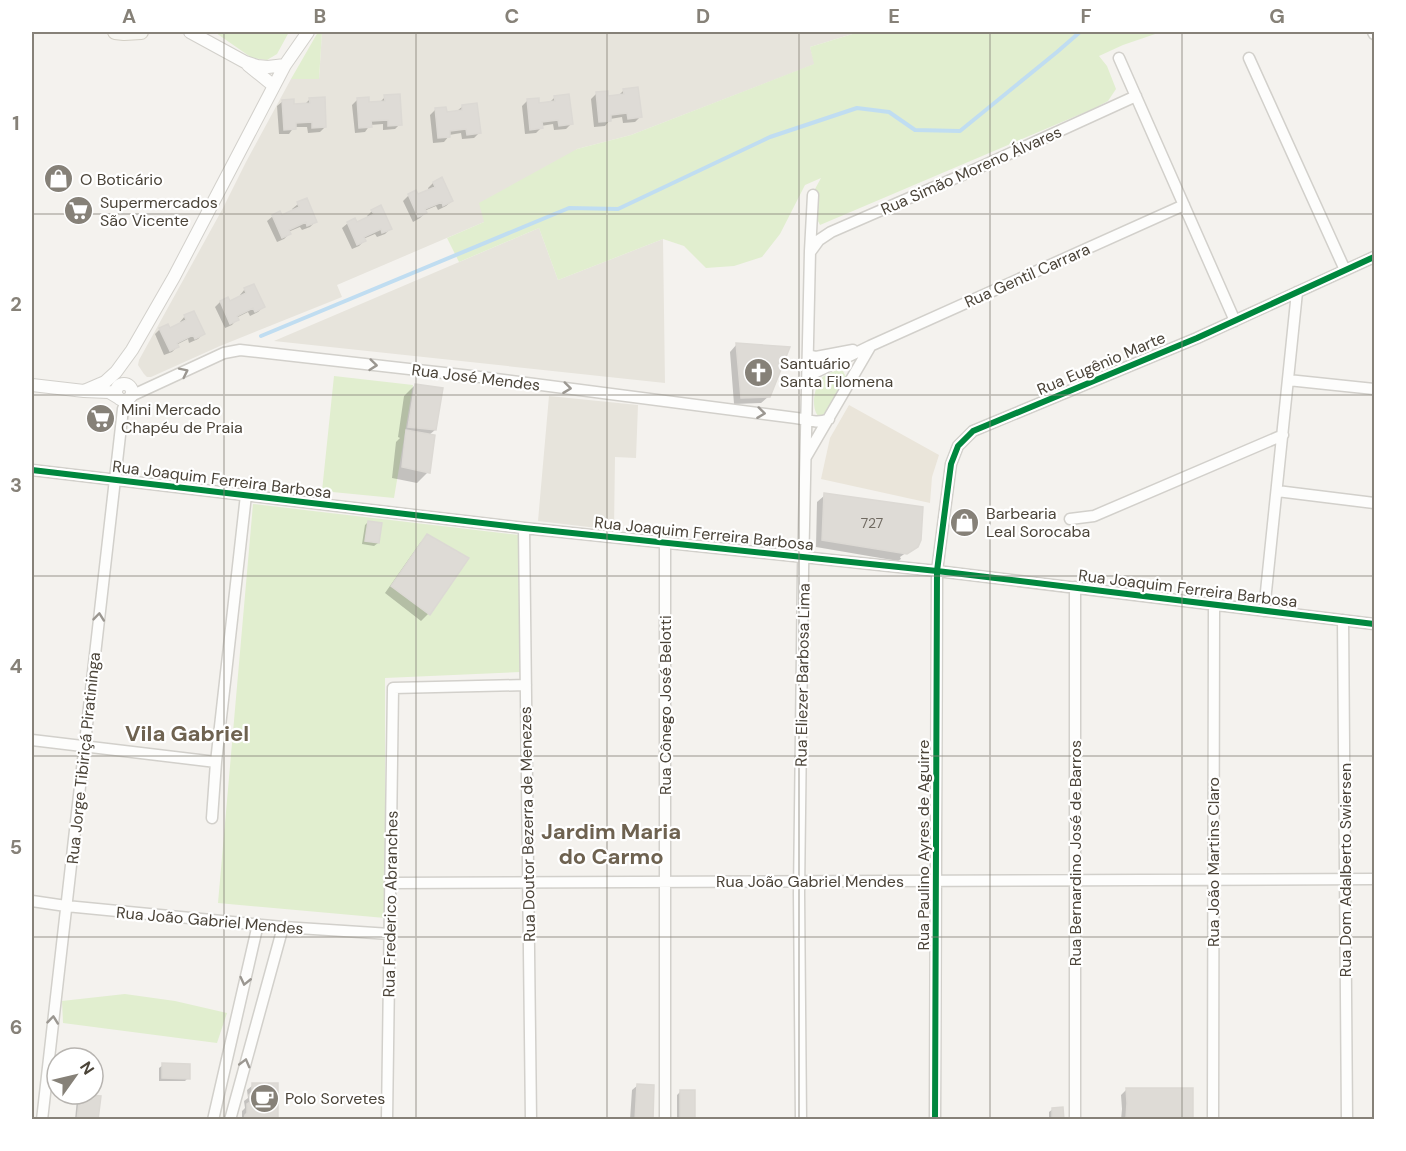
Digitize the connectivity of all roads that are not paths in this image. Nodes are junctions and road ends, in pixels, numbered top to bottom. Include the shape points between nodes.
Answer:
1 (115, 32) edge
2 (141, 32) edge
3 (190, 32) edge
4 (308, 32) edge
5 (1119, 58) dead end
6 (1249, 58) dead end
7 (245, 62) junction
8 (285, 65) junction
9 (274, 86) junction
10 (1136, 96) junction
11 (813, 195) dead end
12 (1184, 205) junction
13 (810, 251) junction
14 (1374, 257) edge
15 (1346, 270) junction
16 (1298, 292) junction
17 (1235, 321) junction
18 (870, 346) junction
19 (132, 350) junction
20 (808, 355) junction
21 (808, 376) junction
22 (1288, 380) junction
23 (32, 385) edge
24 (1374, 389) edge
25 (84, 391) junction
26 (128, 395) junction
27 (829, 419) junction
28 (806, 420) junction
29 (1282, 435) junction
30 (805, 458) junction
31 (32, 470) edge
32 (115, 480) junction
33 (1277, 491) junction
34 (246, 495) junction
35 (1374, 503) edge
36 (1070, 519) dead end
37 (524, 528) junction
38 (665, 543) junction
39 (804, 556) junction
40 (937, 571) junction
41 (1075, 588) junction
42 (1214, 605) junction
43 (1264, 611) junction
44 (1343, 620) junction
45 (1374, 624) edge
46 (526, 685) junction
47 (32, 740) edge
48 (84, 746) junction
49 (216, 762) junction
50 (212, 818) dead end
51 (1214, 879) junction
52 (1345, 879) junction
53 (1374, 879) edge
54 (936, 880) junction
55 (1075, 880) junction
56 (799, 881) junction
57 (528, 882) junction
58 (665, 882) junction
59 (390, 883) junction
60 (32, 901) edge
61 (66, 906) junction
62 (258, 924) junction
63 (283, 927) junction
64 (390, 934) junction
65 (42, 1119) edge
66 (213, 1119) edge
67 (230, 1119) edge
68 (387, 1119) edge
69 (531, 1119) edge
70 (665, 1119) edge
71 (801, 1119) edge
72 (935, 1119) edge
73 (1075, 1119) edge
74 (1213, 1119) edge
75 (1347, 1119) edge

1 - 2 main road
3 - 7 street
4 - 8 street
5 - 10 street
6 - 15 street
7 - 8 street via 268,67
7 - 9 street
8 - 9 street
9 - 19 street
10 - 12 street
10 - 13 street, Rua Simão Moreno Álvares via 831,232
11 - 13 street, Rua Eliezer Barbosa Lima
12 - 17 street
12 - 18 street, Rua Gentil Carrara
13 - 20 street, Rua Eliezer Barbosa Lima
14 - 15 street, Rua Eugênio Marte
15 - 16 street, Rua Eugênio Marte
16 - 17 street, Rua Eugênio Marte
16 - 22 street
17 - 40 street, Rua Eugênio Marte via 973,431 957,446 951,464
18 - 20 street, Rua Gentil Carrara via 816,357
18 - 21 street, Rua Gentil Carrara
18 - 27 street
19 - 25 street via 105,382
19 - 26 street
20 - 21 street, Rua Eliezer Barbosa Lima
21 - 28 street, Rua Eliezer Barbosa Lima
22 - 24 street
22 - 29 street
23 - 25 street
25 - 26 street
26 -> 28 street, Rua José Mendes via 224,353 240,350
26 - 32 street, Rua Jorge Tibiriçá Piratininga
27 - 28 street, Rua José Mendes via 816,423
27 - 30 street
28 - 30 street, Rua Eliezer Barbosa Lima
29 - 33 street
29 - 36 street via 1094,516
30 - 39 street, Rua Eliezer Barbosa Lima
31 - 32 street, Rua Joaquim Ferreira Barbosa
32 - 34 street, Rua Joaquim Ferreira Barbosa
48 -> 32 street, Rua Jorge Tibiriçá Piratininga
33 - 35 street
33 - 43 street
34 - 37 street, Rua Joaquim Ferreira Barbosa
34 - 49 street
37 - 38 street, Rua Joaquim Ferreira Barbosa
37 - 46 street, Rua Doutor Bezerra de Menezes
38 - 39 street, Rua Joaquim Ferreira Barbosa
38 - 58 street, Rua Cônego José Belotti
39 - 40 street, Rua Joaquim Ferreira Barbosa
39 - 56 street, Rua Eliezer Barbosa Lima
40 - 41 street, Rua Joaquim Ferreira Barbosa
40 - 54 street, Rua Paulino Ayres de Aguirre
41 - 42 street, Rua Joaquim Ferreira Barbosa
41 - 55 street, Rua Bernardino José de Barros
42 - 43 street, Rua Joaquim Ferreira Barbosa
42 - 51 street, Rua João Martins Claro
43 - 44 street, Rua Joaquim Ferreira Barbosa
44 - 45 street, Rua Joaquim Ferreira Barbosa
44 - 52 street, Rua Dom Adalberto Swiersen
46 - 57 street, Rua Doutor Bezerra de Menezes
46 - 59 street, Rua Frederico Abranches via 393,688
47 - 48 street
48 - 49 street
48 - 61 street, Rua Jorge Tibiriçá Piratininga
49 - 50 street
51 - 52 street, Rua João Gabriel Mendes
51 - 55 street, Rua João Gabriel Mendes
51 - 74 street, Rua João Martins Claro
52 - 53 street, Rua João Gabriel Mendes
52 - 75 street, Rua Dom Adalberto Swiersen
54 - 55 street, Rua João Gabriel Mendes
54 - 56 street, Rua João Gabriel Mendes
54 - 72 street, Rua Paulino Ayres de Aguirre
55 - 73 street, Rua Bernardino José de Barros
56 - 58 street, Rua João Gabriel Mendes
56 - 71 street, Rua Eliezer Barbosa Lima
57 - 58 street, Rua João Gabriel Mendes
57 - 59 street, Rua João Gabriel Mendes
57 - 69 street, Rua Doutor Bezerra de Menezes
58 - 70 street, Rua Cônego José Belotti
59 - 64 street, Rua Frederico Abranches
60 - 61 street, Rua João Gabriel Mendes
61 - 62 street, Rua João Gabriel Mendes
65 -> 61 street, Rua Jorge Tibiriçá Piratininga
62 - 63 street, Rua João Gabriel Mendes
62 -> 66 street
63 - 64 street, Rua João Gabriel Mendes
67 -> 63 street
64 - 68 street, Rua Frederico Abranches

